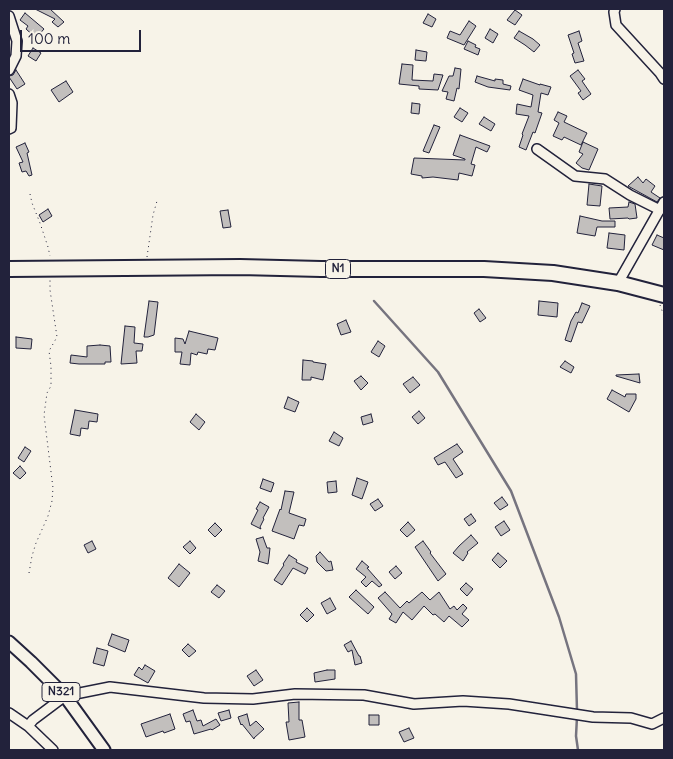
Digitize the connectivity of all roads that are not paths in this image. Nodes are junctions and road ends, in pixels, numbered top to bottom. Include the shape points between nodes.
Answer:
1 (614, 9) edge
2 (9, 16) edge
3 (9, 70) edge
4 (664, 79) edge
5 (9, 94) edge
6 (9, 129) edge
7 (537, 149) dead end
8 (662, 206) edge
9 (9, 268) edge
10 (618, 283) junction
11 (664, 295) edge
12 (9, 642) edge
13 (65, 696) junction
14 (9, 713) edge
15 (664, 718) edge
16 (28, 726) junction
17 (53, 750) edge
18 (104, 750) edge

1 - 4 street via 616,25
2 - 3 street via 17,41 16,56
5 - 6 street via 12,103
7 - 8 street via 575,176 605,179 630,195
8 - 10 street
9 - 10 highway, N1 via 484,269
10 - 11 highway, N1
12 - 13 main road, N321
13 - 15 street via 110,687 204,698 364,695 414,704 463,701 509,704 593,717 631,718 652,724
13 - 16 street
13 - 18 main road, N321
14 - 16 street
16 - 17 street

